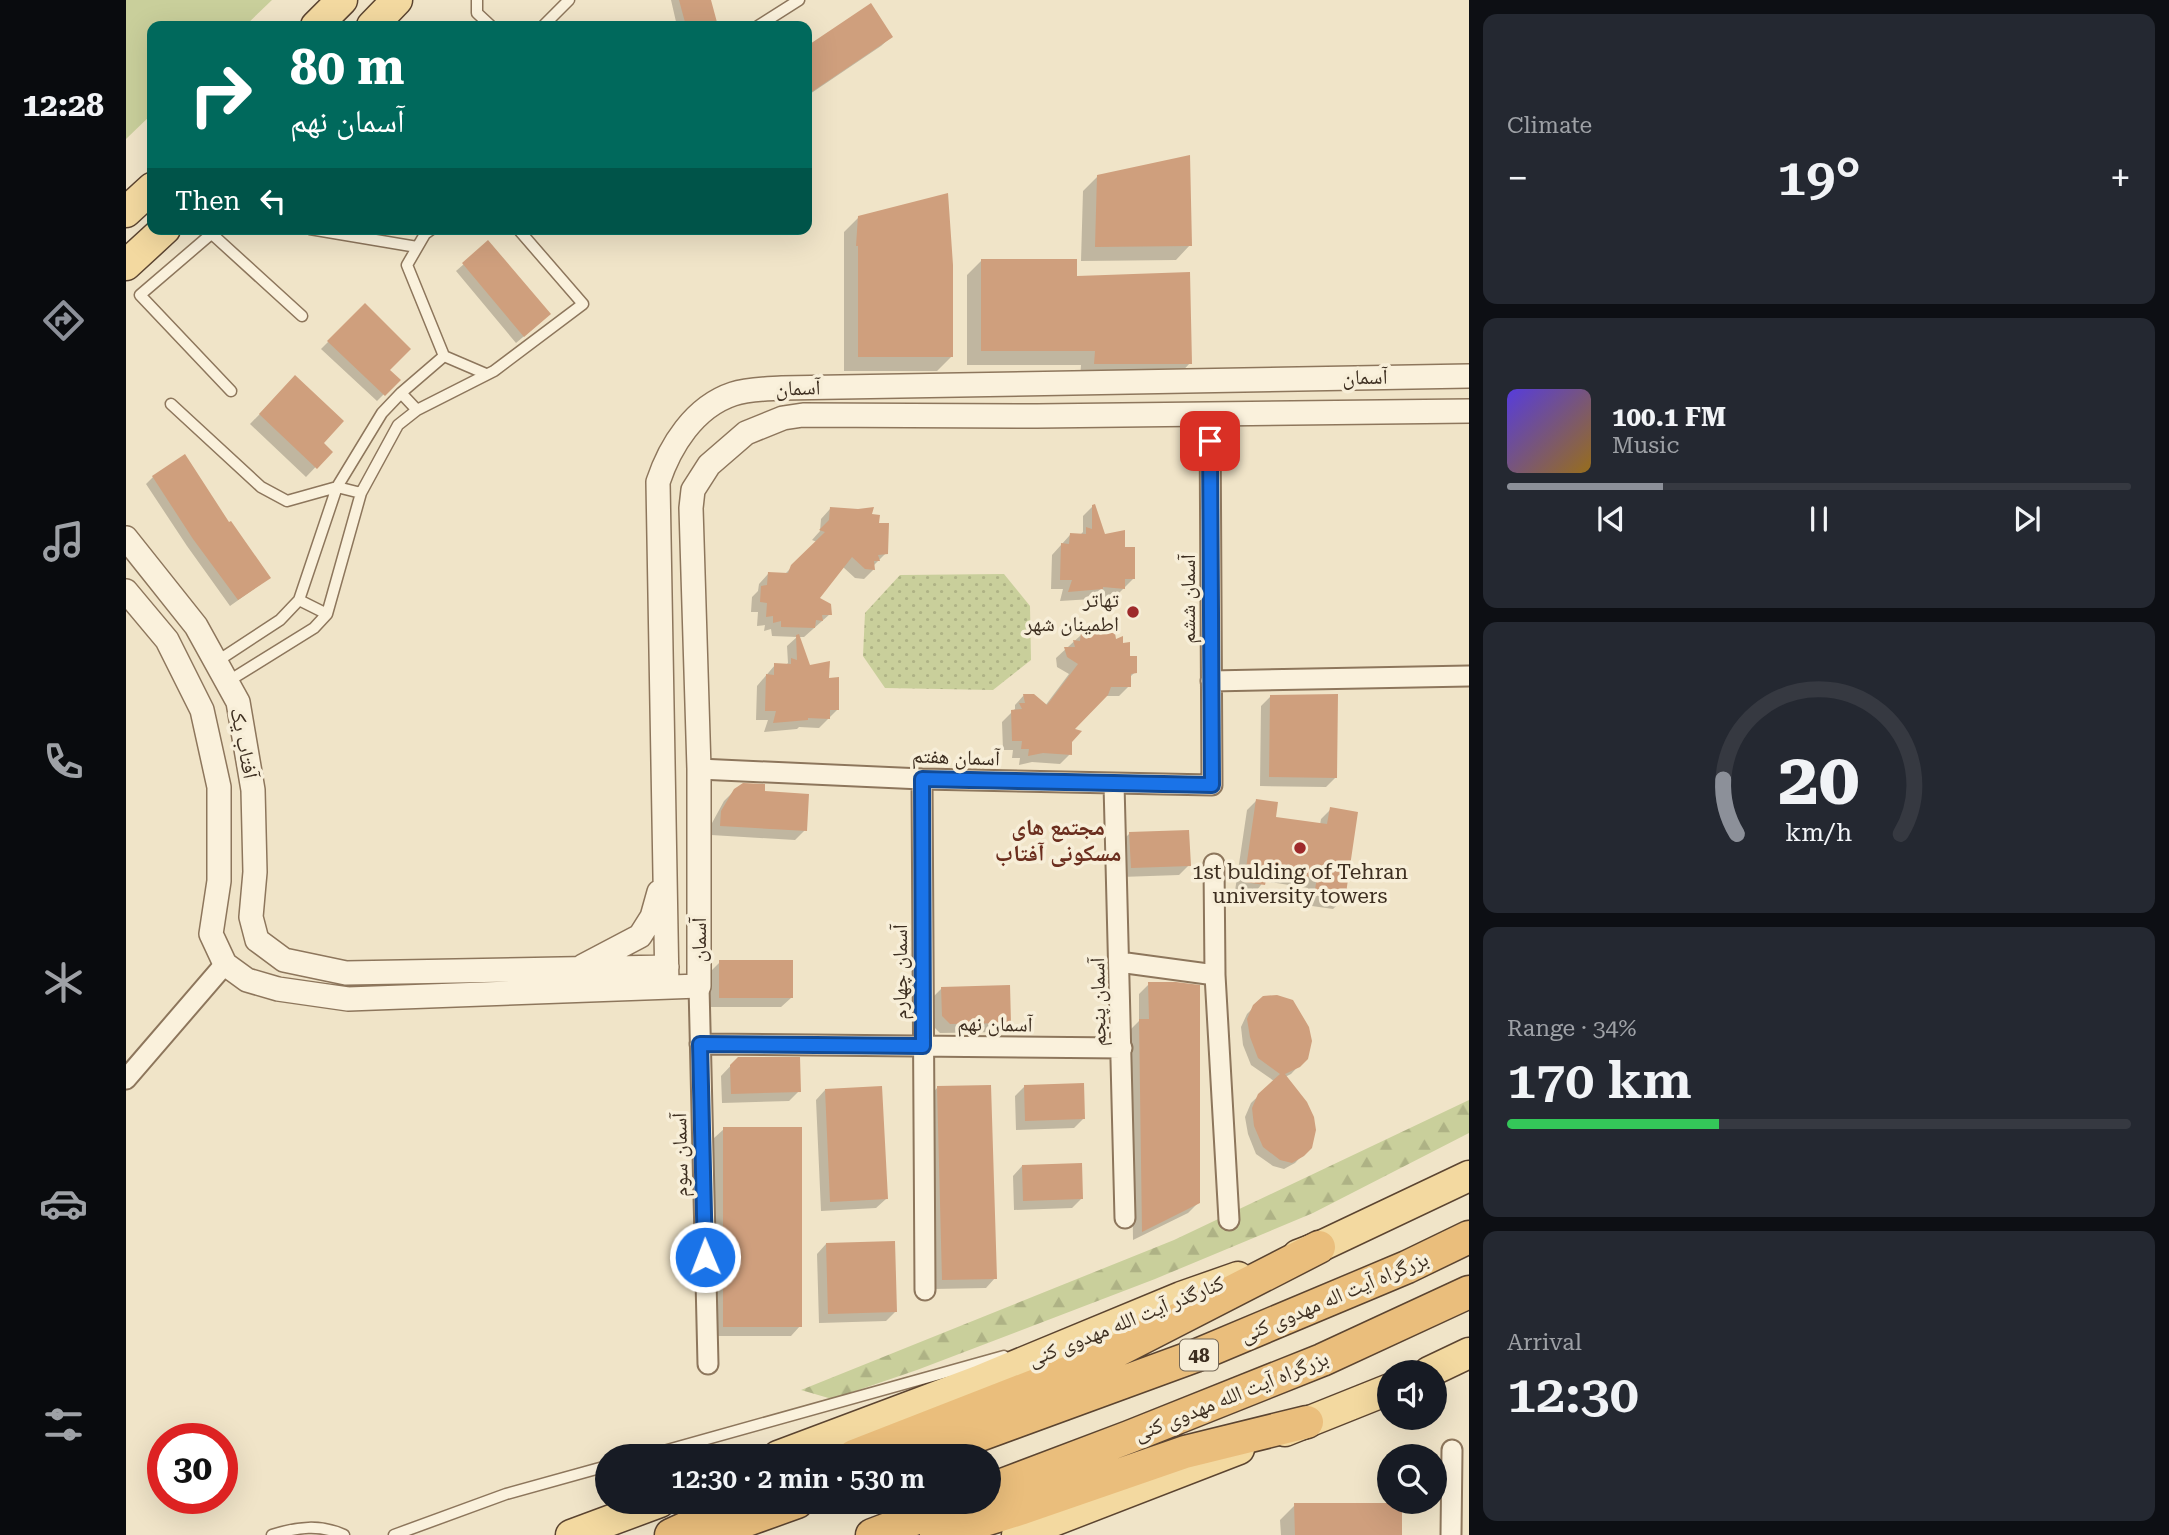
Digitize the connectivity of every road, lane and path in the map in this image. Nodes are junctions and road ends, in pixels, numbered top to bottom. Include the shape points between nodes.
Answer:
1 (342, 0) edge
2 (397, 0) edge
3 (477, 0) edge
4 (569, 0) edge
5 (799, 0) edge
6 (321, 21) edge
7 (377, 21) edge
8 (486, 21) edge
9 (548, 21) edge
10 (766, 21) edge
11 (147, 193) edge
12 (126, 212) edge
13 (158, 235) edge
14 (211, 235) edge
15 (218, 235) edge
16 (346, 235) edge
17 (424, 235) edge
18 (523, 235) edge
19 (417, 247) junction
20 (126, 265) edge
21 (302, 316) dead end
22 (444, 356) junction
23 (486, 374) junction
24 (1469, 376) edge
25 (231, 391) dead end
26 (401, 393) junction
27 (171, 404) dead end
28 (417, 410) junction
29 (1469, 411) edge
30 (1210, 414) junction
31 (337, 487) junction
32 (361, 494) junction
33 (126, 538) edge
34 (126, 592) edge
35 (299, 600) junction
36 (327, 614) junction
37 (221, 672) junction
38 (1469, 676) edge
39 (1211, 681) junction
40 (699, 769) junction
41 (922, 779) junction
42 (1114, 784) junction
43 (1212, 785) joint
44 (1214, 864) dead end
45 (665, 869) junction
46 (257, 940) junction
47 (1119, 962) junction
48 (225, 964) junction
49 (576, 969) junction
50 (1215, 975) junction
51 (667, 977) junction
52 (699, 986) junction
53 (700, 1044) junction
54 (923, 1046) junction
55 (1122, 1048) junction
56 (126, 1079) edge
57 (1469, 1164) edge
58 (1469, 1176) edge
59 (1427, 1195) junction
60 (1125, 1219) dead end
61 (1229, 1220) dead end
62 (1469, 1237) edge
63 (1319, 1247) junction
64 (925, 1290) dead end
65 (1469, 1292) edge
66 (1049, 1351) junction
67 (1469, 1353) edge
68 (1447, 1363) edge
69 (708, 1364) dead end
70 (1377, 1395) edge
71 (1307, 1422) junction
72 (689, 1444) edge
73 (810, 1444) edge
74 (885, 1444) edge
75 (955, 1444) edge
76 (1452, 1450) dead end
77 (595, 1469) edge
78 (1001, 1485) edge
79 (628, 1514) edge
80 (718, 1514) edge
81 (764, 1514) edge
82 (927, 1514) edge
83 (272, 1535) edge
84 (344, 1535) edge
85 (394, 1535) edge
86 (571, 1535) edge
87 (671, 1535) edge
88 (705, 1535) edge
89 (872, 1535) edge
90 (936, 1535) edge
91 (1017, 1535) edge
92 (1451, 1535) edge

1 - 6 main road
2 - 7 main road
3 - 8 lane via 477,13
4 - 9 lane
5 - 10 lane
11 - 12 main road
13 - 20 main road
14 - 25 lane via 140,295
15 - 21 lane
16 - 19 lane
17 - 19 lane
18 - 23 lane via 583,304
19 - 22 lane via 407,265
22 - 23 lane
22 - 26 lane
23 - 28 lane
24 - 45 street, آسمان via 782,387 733,394 710,405 676,441 657,482
26 - 28 lane
26 - 31 lane via 382,413
27 - 31 lane via 261,487 287,501
28 - 32 lane via 398,425
29 - 30 street, آسمان
30 - 39 street, آسمان ششم
30 - 40 street, آسمان via 803,415 746,433 709,465 693,490
31 - 32 lane
31 - 35 lane
32 - 36 lane
33 - 37 street, آفتاب یک via 196,626
34 - 48 street, آفتاب یک via 167,640 202,710 219,787 219,881 211,934
35 - 36 lane
35 - 37 lane
36 - 37 lane via 314,628
37 - 46 street, آفتاب یک via 238,702 253,790 251,917
38 - 39 street
39 - 43 street, آسمان ششم
40 - 41 street, آسمان هفتم
40 - 52 street, آسمان
41 - 42 street, آسمان هفتم
41 - 54 street, آسمان چهارم
42 - 43 street, آسمان هفتم
42 - 47 street, آسمان پنجم
44 - 50 street
45 - 49 street via 652,917 640,936
45 - 51 street, آسمان
46 - 48 street
46 - 49 street, آسمان via 284,960 346,973
47 - 50 street
47 - 55 street, آسمان پنجم
48 - 51 street, آسمان via 247,980 278,989 348,999
48 - 56 street
49 - 51 street, آسمان
50 - 61 street
51 - 52 street, آسمان
52 - 53 street, آسمان سوم
53 - 54 street, آسمان نهم
53 - 69 street, آسمان سوم
54 - 55 street, آسمان نهم
54 - 64 street, آسمان چهارم
55 - 60 street, آسمان پنجم
57 - 59 street
58 - 59 main road, کنارگذر آیت الله مهدوی کنی
59 - 63 main road, کنارگذر آیت الله مهدوی کنی
62 - 75 highway, بزرگراه آیت اله مهدوی کنی / 48 via 1195,1356
63 - 66 main road, کنارگذر آیت الله مهدوی کنی
63 - 74 highway via 1095,1362
65 - 78 highway, بزرگراه آیت الله مهدوی کنی / 48 via 1322,1360
66 - 72 lane via 1018,1352
66 - 73 main road, کنارگذر آیت الله مهدوی کنی
67 - 68 main road
70 - 71 main road
71 - 90 highway via 1185,1452
71 - 91 main road
76 - 92 street
77 - 85 lane via 506,1493
79 - 86 main road
80 - 87 highway
81 - 88 highway
82 - 89 highway
83 - 84 lane via 295,1528 330,1528

